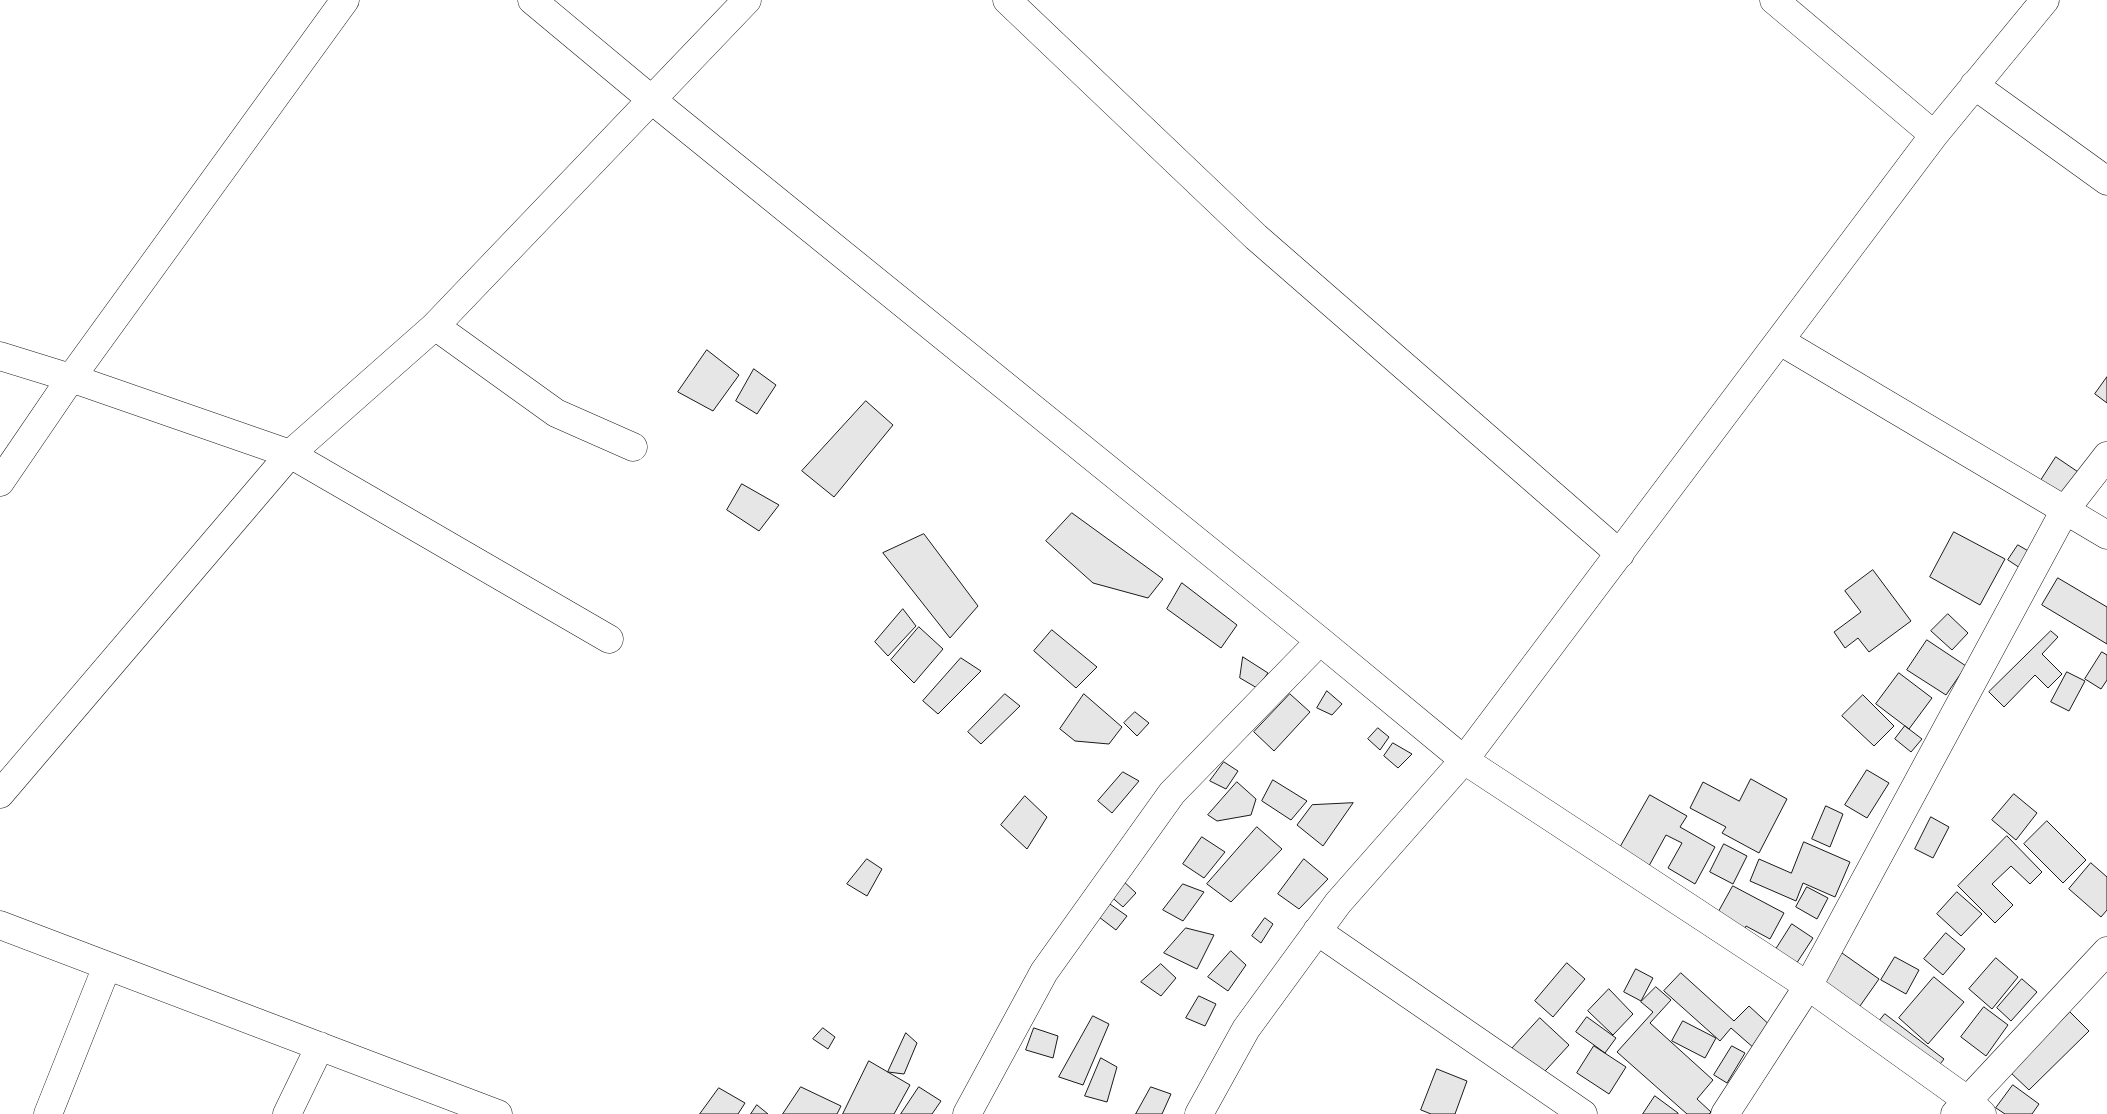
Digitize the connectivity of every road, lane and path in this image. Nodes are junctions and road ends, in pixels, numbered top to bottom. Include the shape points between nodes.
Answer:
1 (345, 0) edge
2 (532, 0) edge
3 (747, 0) edge
4 (1007, 0) edge
5 (1774, 0) edge
6 (2045, 0) edge
7 (1974, 85) junction
8 (652, 100) junction
9 (1934, 135) junction
10 (2107, 181) edge
11 (435, 326) junction
12 (1780, 341) junction
13 (0, 356) edge
14 (71, 378) junction
15 (633, 447) dead end
16 (290, 454) junction
17 (2107, 456) edge
18 (0, 482) edge
19 (2065, 510) junction
20 (2107, 535) edge
21 (1620, 554) junction
22 (610, 639) dead end
23 (1320, 641) junction
24 (1464, 760) junction
25 (0, 794) edge
26 (0, 925) edge
27 (1317, 931) junction
28 (2107, 951) edge
29 (107, 966) junction
30 (1808, 986) junction
31 (320, 1046) junction
32 (1968, 1109) edge
33 (48, 1114) edge
34 (287, 1114) edge
35 (498, 1114) edge
36 (967, 1114) edge
37 (1200, 1114) edge
38 (1583, 1114) edge
39 (1725, 1114) edge

1 - 14 street
2 - 8 street
3 - 8 street
4 - 21 street via 1256,237
5 - 9 street
6 - 7 street
7 - 9 street
7 - 10 street
8 - 11 street
8 - 23 street
9 - 12 street
11 - 15 street via 556,413
11 - 16 street
12 - 19 street
12 - 21 street
13 - 14 street
14 - 16 street
14 - 18 street
16 - 22 street
16 - 25 street
17 - 19 street
19 - 20 street
19 - 30 street
21 - 24 street
23 - 24 street
23 - 36 street via 1172,793 1044,972
24 - 27 street
24 - 30 street
26 - 29 street
27 - 37 street via 1246,1029
27 - 38 street
28 - 32 street
29 - 31 street
29 - 33 street
30 - 32 street
30 - 39 street
31 - 34 street
31 - 35 street

